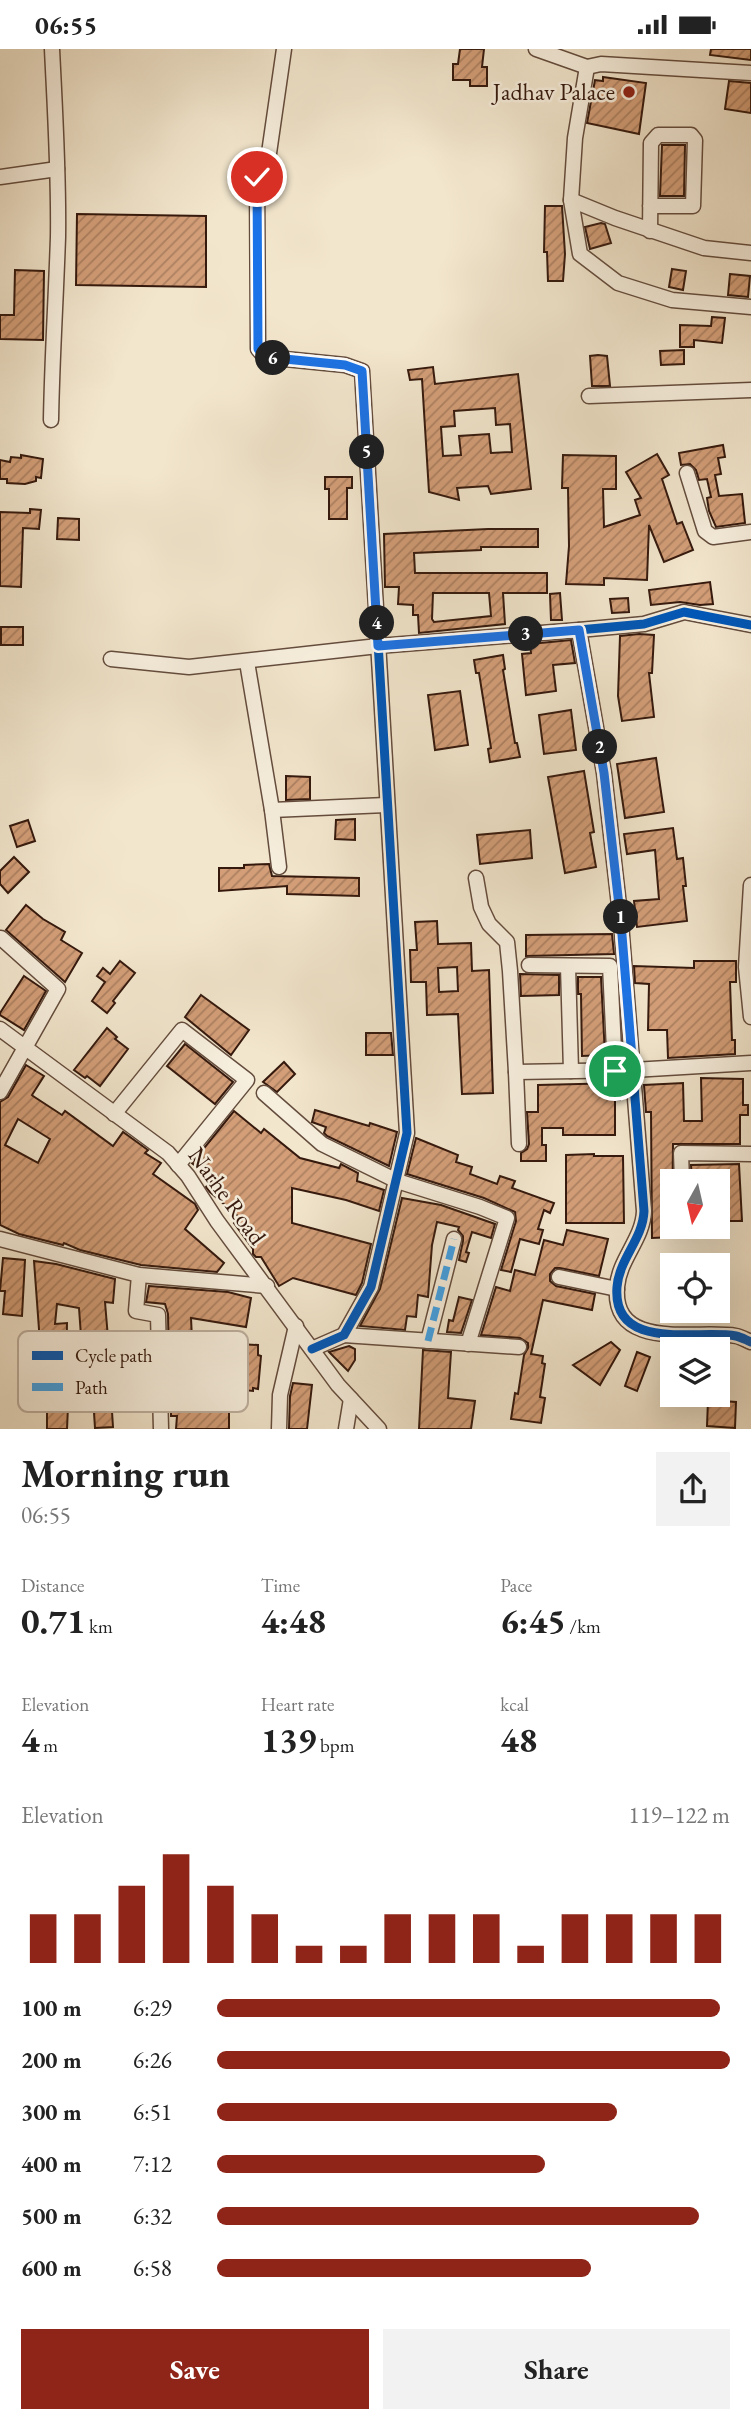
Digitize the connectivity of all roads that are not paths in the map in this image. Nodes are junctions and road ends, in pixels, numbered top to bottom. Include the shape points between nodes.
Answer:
1 (52, 49) edge
2 (284, 49) edge
3 (537, 49) edge
4 (587, 67) junction
5 (751, 73) edge
6 (268, 160) dead end
7 (57, 169) junction
8 (0, 177) edge
9 (257, 177) dead end
10 (570, 200) junction
11 (650, 206) junction
12 (650, 231) junction
13 (751, 253) edge
14 (751, 307) edge
15 (751, 390) edge
16 (589, 395) dead end
17 (51, 419) dead end
18 (687, 473) dead end
19 (751, 532) edge
20 (751, 625) edge
21 (579, 630) junction
22 (378, 646) junction
23 (111, 659) dead end
24 (247, 662) junction
25 (386, 805) junction
26 (272, 810) junction
27 (279, 867) dead end
28 (475, 879) dead end
29 (751, 885) edge
30 (1, 938) edge
31 (528, 965) dead end
32 (568, 966) junction
33 (751, 1017) edge
34 (0, 1029) edge
35 (24, 1047) junction
36 (751, 1063) edge
37 (633, 1070) junction
38 (570, 1071) junction
39 (615, 1071) junction
40 (516, 1072) junction
41 (0, 1092) edge
42 (264, 1093) dead end
43 (114, 1114) junction
44 (519, 1143) dead end
45 (751, 1154) edge
46 (178, 1165) junction
47 (682, 1169) edge
48 (397, 1181) junction
49 (0, 1239) edge
50 (454, 1239) dead end
51 (139, 1275) junction
52 (559, 1277) dead end
53 (267, 1286) junction
54 (617, 1289) junction
55 (296, 1326) junction
56 (158, 1331) edge
57 (344, 1335) junction
58 (428, 1341) junction
59 (751, 1342) edge
60 (468, 1344) junction
61 (519, 1347) dead end
62 (313, 1349) junction
63 (351, 1399) junction
64 (279, 1429) edge
65 (346, 1429) edge
66 (379, 1429) edge

1 - 7 street
2 - 6 street
3 - 4 street
4 - 5 street via 601,64
4 - 10 street
7 - 8 street
7 - 17 street
9 - 22 street via 258,349 265,357 345,365 362,371
10 - 12 street
10 - 14 street via 580,254 618,283 672,300
11 - 11 street via 653,138 691,135 695,140 693,206
11 - 12 street
12 - 13 street via 705,248
15 - 16 street
18 - 19 street via 705,531 713,537
20 - 21 street via 684,612 644,624
21 - 22 street
21 - 37 street via 604,773
22 - 24 street
22 - 25 street
23 - 24 street via 189,667
24 - 26 street
25 - 26 street
25 - 48 street via 407,1133
26 - 27 street
28 - 40 street via 489,924 507,942
29 - 33 street via 746,967
30 - 35 street via 58,989
31 - 32 street
32 - 38 street
32 - 39 street via 610,966
34 - 35 street, Narhe Road
35 - 41 street
35 - 43 street, Narhe Road
36 - 37 street
37 - 39 street
37 - 54 street via 644,1221 621,1269
38 - 39 street
38 - 40 street
40 - 44 street
42 - 48 street via 322,1144
43 - 46 street, Narhe Road
43 - 46 street via 182,1030 247,1080
45 - 47 street via 681,1153
46 - 53 street, Narhe Road
48 - 57 street via 371,1287
48 - 60 street via 507,1218
49 - 51 street
50 - 58 street
51 - 53 street
51 - 56 street via 136,1311 158,1315
52 - 54 street
53 - 55 street, Narhe Road
54 - 59 street via 623,1315 653,1333 737,1336
55 - 62 street, Narhe Road
55 - 64 street via 280,1395
57 - 58 street
57 - 62 street
58 - 60 street
60 - 61 street
62 - 63 street, Narhe Road
63 - 65 street
63 - 66 street, Narhe Road

